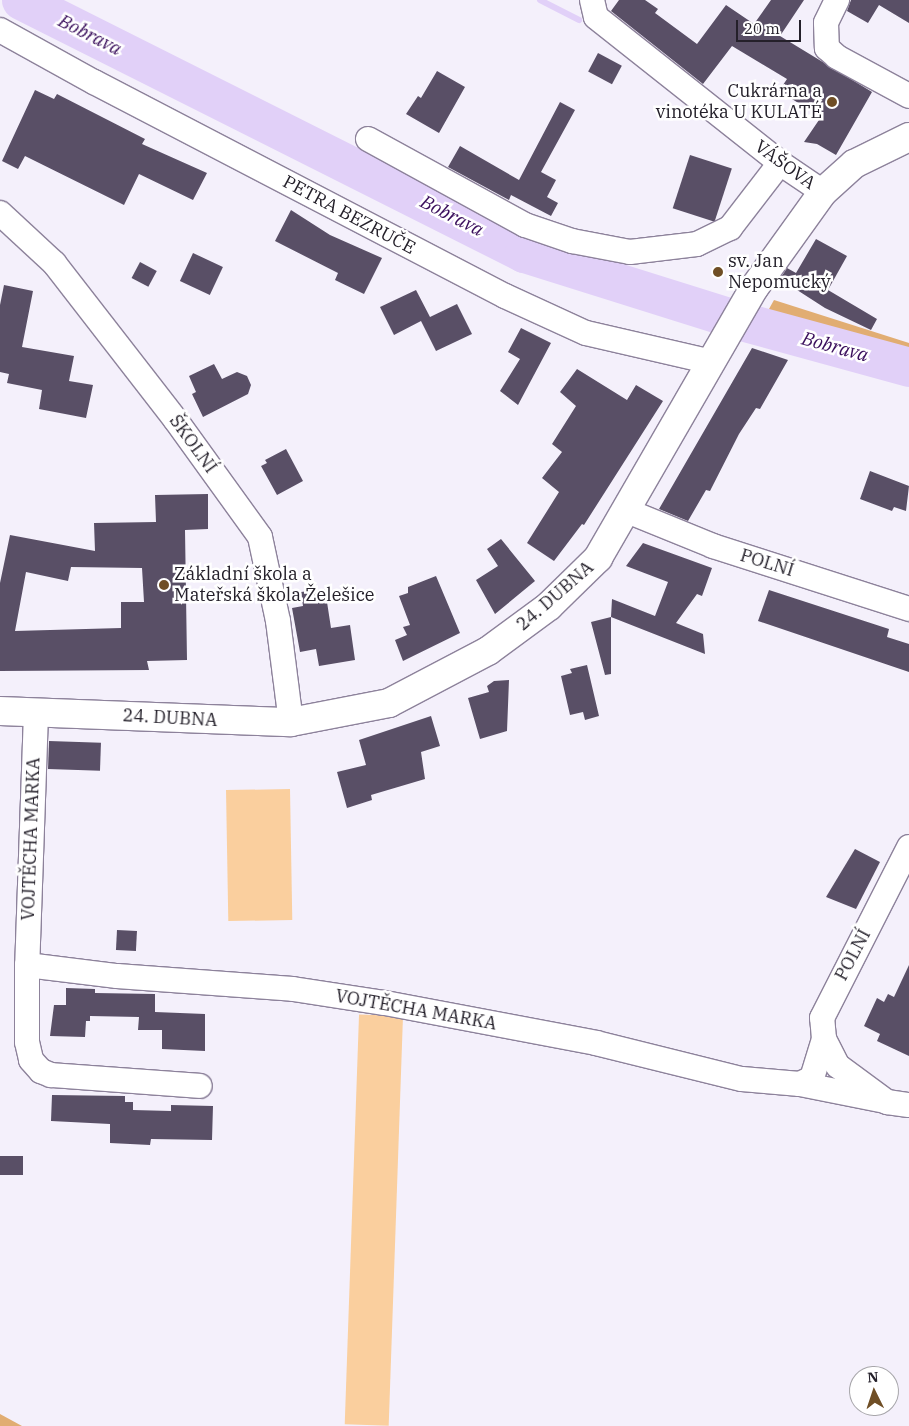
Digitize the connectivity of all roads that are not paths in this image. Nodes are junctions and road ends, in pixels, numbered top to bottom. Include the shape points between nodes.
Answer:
1 (592, 0) edge
2 (838, 0) edge
3 (0, 30) edge
4 (909, 96) edge
5 (909, 137) edge
6 (368, 139) dead end
7 (780, 163) junction
8 (823, 192) junction
9 (0, 213) edge
10 (712, 362) junction
11 (627, 511) junction
12 (909, 609) edge
13 (0, 711) edge
14 (36, 713) junction
15 (291, 722) junction
16 (909, 847) edge
17 (27, 965) junction
18 (824, 1039) junction
19 (800, 1084) junction
20 (200, 1086) dead end
21 (898, 1104) edge

1 - 7 street, VÁŠOVA via 596,17
2 - 4 street via 826,23 827,48 837,58
3 - 10 street, PETRA BEZRUČE via 505,296 586,333
5 - 8 main road, 24. DUBNA via 854,164
6 - 7 street via 524,225 572,242 630,252 698,244 730,228
7 - 8 street, VÁŠOVA
8 - 10 main road, 24. DUBNA via 754,288
9 - 15 street, ŠKOLNÍ via 54,263 175,419 260,537 278,621
10 - 11 main road, 24. DUBNA
11 - 12 street, POLNÍ via 713,546
11 - 15 main road, 24. DUBNA via 598,558 549,606 488,651 389,702
13 - 14 main road, 24. DUBNA
14 - 15 main road, 24. DUBNA
14 - 17 street, VOJTĚCHA MARKA
16 - 18 street, POLNÍ via 822,1018
17 - 19 street, VOJTĚCHA MARKA via 117,976 293,989 385,1003 596,1043 742,1079
17 - 20 street, VOJTĚCHA MARKA via 27,1042 31,1060 41,1070 51,1074
18 - 19 street via 812,1078
18 - 21 street, VOJTĚCHA MARKA via 838,1066
19 - 21 street, VOJTĚCHA MARKA

